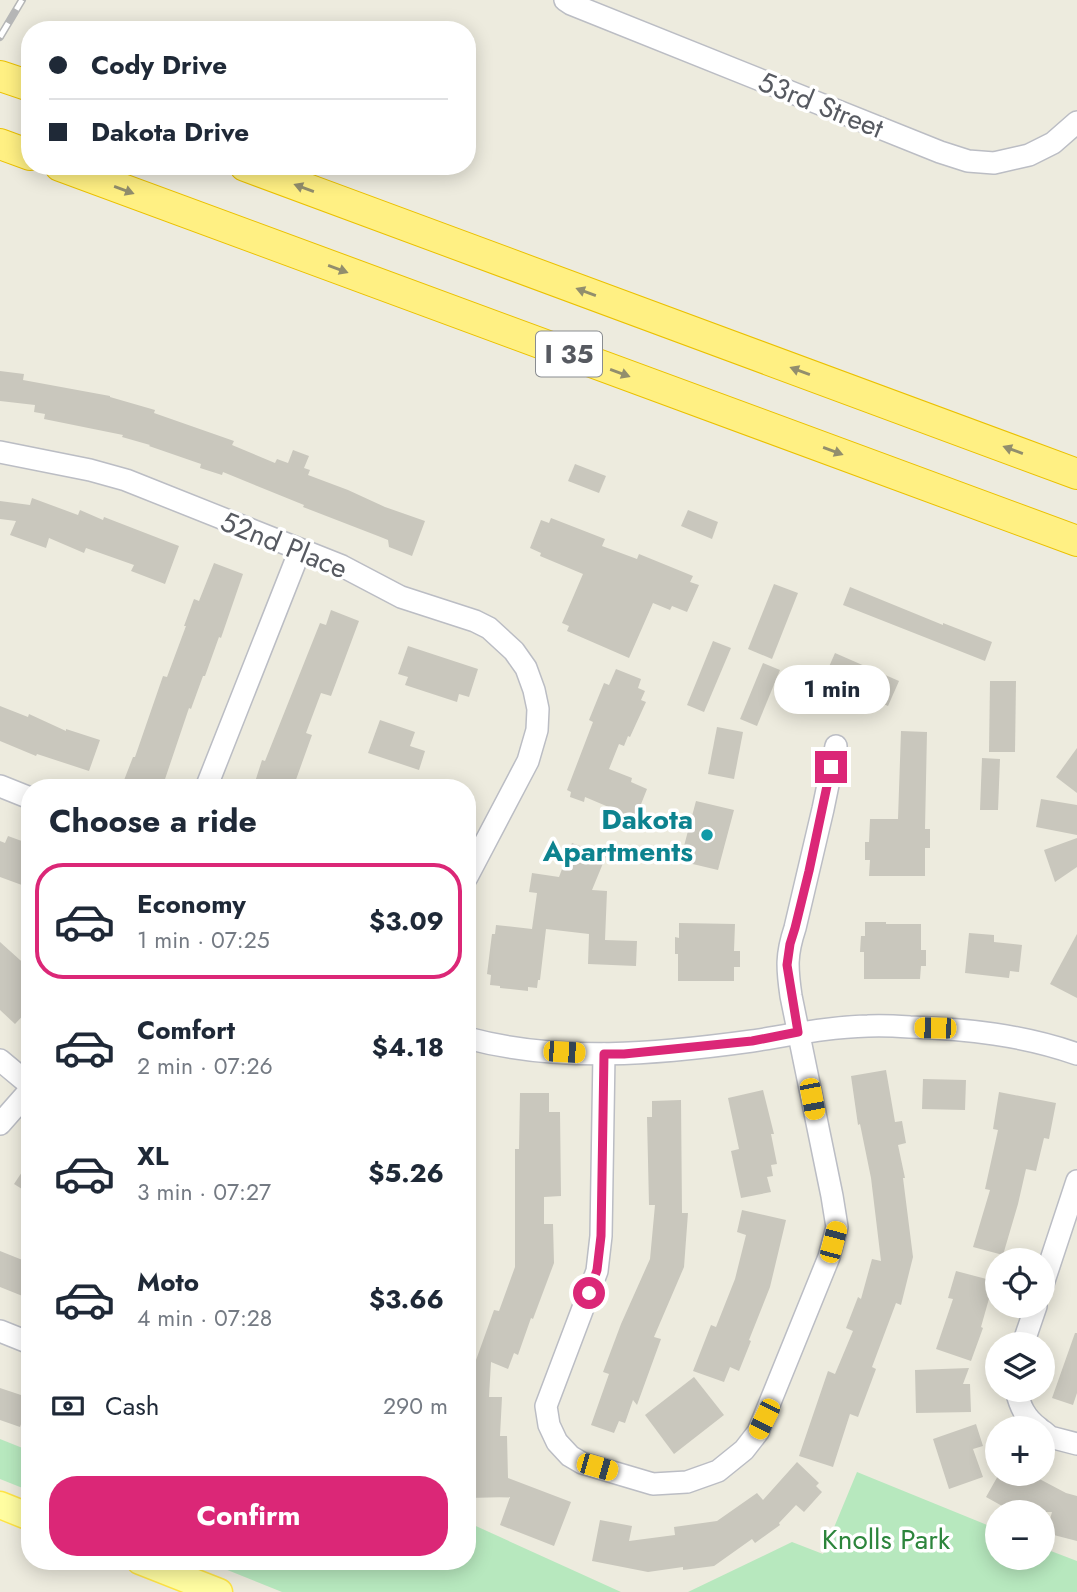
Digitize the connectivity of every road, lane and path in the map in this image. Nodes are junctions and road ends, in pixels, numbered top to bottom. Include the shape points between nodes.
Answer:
1 (565, 0) edge
2 (1077, 122) edge
3 (0, 144) edge
4 (21, 152) edge
5 (84, 175) edge
6 (269, 175) edge
7 (0, 452) edge
8 (1077, 474) edge
9 (1077, 541) edge
10 (300, 550) junction
11 (836, 746) dead end
12 (209, 779) edge
13 (0, 786) edge
14 (21, 794) edge
15 (476, 860) edge
16 (798, 1032) junction
17 (476, 1040) edge
18 (604, 1054) junction
19 (1077, 1054) edge
20 (0, 1060) edge
21 (21, 1080) edge
22 (21, 1099) edge
23 (0, 1124) edge
24 (1077, 1181) edge
25 (1055, 1248) edge
26 (0, 1331) edge
27 (21, 1339) edge
28 (1055, 1438) edge
29 (1077, 1444) edge
30 (0, 1505) edge
31 (21, 1513) edge
32 (164, 1570) edge
33 (219, 1592) edge

1 - 2 street, 53rd Street via 968,161 994,163 1029,155 1053,143
3 - 4 highway
5 -> 9 highway, I 35
8 -> 6 highway, I 35
7 - 10 street, 52nd Place via 125,480
10 - 12 street
10 - 15 street, 52nd Place via 401,597 489,628 526,668 538,709 537,730 528,761
11 - 16 street via 787,965
13 - 14 street
16 - 18 street via 752,1041
16 - 18 street via 837,1227 758,1432 718,1471 687,1482 653,1484 582,1463 557,1442 549,1425 546,1406 597,1270
16 - 19 street via 868,1026 949,1028 998,1034
17 - 18 street via 523,1049
20 - 21 street
22 - 23 street
24 - 25 street
26 - 27 street
28 - 29 street
30 - 31 main road
32 - 33 main road

